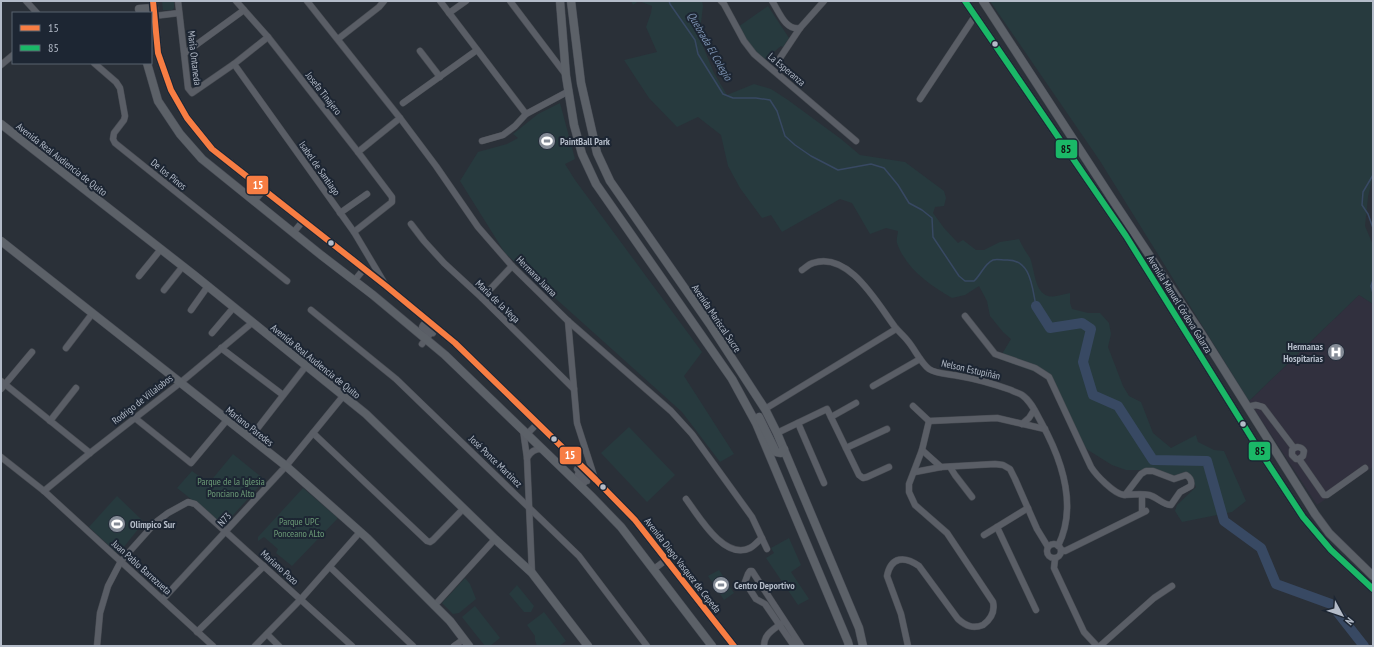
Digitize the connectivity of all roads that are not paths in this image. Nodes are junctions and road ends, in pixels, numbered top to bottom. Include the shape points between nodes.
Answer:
1 (26, 1) edge
2 (178, 1) edge
3 (236, 1) edge
4 (307, 1) edge
5 (383, 1) edge
6 (440, 1) edge
7 (466, 1) edge
8 (510, 1) edge
9 (560, 1) edge
10 (571, 1) edge
11 (721, 1) edge
12 (772, 1) edge
13 (824, 1) edge
14 (965, 1) edge
15 (983, 1) edge
16 (139, 8) edge
17 (154, 8) edge
18 (244, 10) junction
19 (36, 12) edge
20 (179, 13) junction
21 (449, 13) junction
22 (975, 16) junction
23 (800, 28) junction
24 (268, 37) junction
25 (338, 39) junction
26 (477, 50) junction
27 (420, 51) dead end
28 (185, 53) junction
29 (1, 55) edge
30 (12, 56) edge
31 (778, 61) dead end
32 (3, 63) edge
33 (95, 64) edge
34 (147, 64) edge
35 (234, 64) junction
36 (566, 76) junction
37 (440, 77) junction
38 (568, 91) junction
39 (920, 99) dead end
40 (403, 103) dead end
41 (526, 114) junction
42 (400, 118) junction
43 (1, 124) edge
44 (1072, 138) junction
45 (482, 141) dead end
46 (856, 141) dead end
47 (1063, 144) junction
48 (358, 152) junction
49 (264, 190) junction
50 (367, 194) dead end
51 (1112, 199) junction
52 (254, 201) junction
53 (1103, 205) junction
54 (340, 213) junction
55 (303, 221) junction
56 (411, 224) dead end
57 (354, 232) junction
58 (293, 233) junction
59 (1, 241) edge
60 (161, 249) junction
61 (183, 266) junction
62 (512, 266) junction
63 (364, 268) junction
64 (802, 270) dead end
65 (139, 276) dead end
66 (287, 281) dead end
67 (354, 281) junction
68 (208, 286) junction
69 (386, 286) junction
70 (164, 290) dead end
71 (673, 295) junction
72 (482, 298) junction
73 (234, 307) junction
74 (191, 310) dead end
75 (311, 310) dead end
76 (92, 314) junction
77 (965, 316) dead end
78 (568, 321) junction
79 (253, 322) junction
80 (710, 326) junction
81 (438, 329) junction
82 (896, 329) junction
83 (212, 333) dead end
84 (424, 342) junction
85 (66, 348) dead end
86 (221, 348) junction
87 (32, 352) dead end
88 (920, 359) junction
89 (306, 366) junction
90 (180, 383) junction
91 (2, 385) edge
92 (874, 386) dead end
93 (76, 388) dead end
94 (574, 389) junction
95 (283, 395) junction
96 (344, 395) junction
97 (745, 402) junction
98 (856, 403) dead end
99 (913, 406) dead end
100 (1247, 407) junction
101 (765, 409) junction
102 (1034, 410) junction
103 (1235, 412) junction
104 (831, 417) junction
105 (135, 418) junction
106 (50, 420) junction
107 (227, 420) junction
108 (929, 421) junction
109 (798, 423) junction
110 (537, 424) junction
111 (1022, 424) junction
112 (887, 429) dead end
113 (1045, 429) junction
114 (525, 432) junction
115 (313, 433) junction
116 (777, 433) junction
117 (250, 438) junction
118 (846, 448) junction
119 (1294, 448) junction
120 (542, 449) junction
121 (784, 449) junction
122 (922, 450) junction
123 (90, 453) junction
124 (1, 457) edge
125 (526, 458) junction
126 (1298, 459) junction
127 (580, 465) junction
128 (286, 466) junction
129 (889, 467) dead end
130 (941, 467) junction
131 (950, 467) junction
132 (1365, 468) dead end
133 (914, 472) junction
134 (596, 480) junction
135 (824, 482) dead end
136 (581, 486) junction
137 (44, 491) junction
138 (1142, 494) junction
139 (1125, 495) junction
140 (972, 497) dead end
141 (1153, 497) junction
142 (686, 498) dead end
143 (528, 505) junction
144 (1028, 508) junction
145 (463, 509) junction
146 (1144, 509) junction
147 (997, 527) junction
148 (226, 531) junction
149 (360, 532) junction
150 (984, 535) dead end
151 (762, 538) junction
152 (495, 539) junction
153 (1048, 547) junction
154 (1059, 548) junction
155 (767, 549) dead end
156 (1055, 559) junction
157 (666, 560) junction
158 (121, 561) junction
159 (264, 566) junction
160 (330, 567) junction
161 (654, 569) junction
162 (532, 573) junction
163 (1373, 576) edge
164 (1172, 586) dead end
165 (1373, 589) edge
166 (163, 599) junction
167 (301, 599) junction
168 (768, 602) junction
169 (434, 606) junction
170 (1036, 610) dead end
171 (782, 623) junction
172 (197, 632) junction
173 (267, 634) junction
174 (464, 639) junction
175 (732, 642) edge
176 (796, 645) edge
177 (97, 646) edge
178 (213, 646) edge
179 (255, 646) edge
180 (279, 646) edge
181 (352, 646) edge
182 (413, 646) edge
183 (454, 646) edge
184 (469, 646) edge
185 (588, 646) edge
186 (648, 646) edge
187 (712, 646) edge
188 (740, 646) edge
189 (764, 646) edge
190 (849, 646) edge
191 (863, 646) edge
192 (908, 646) edge
193 (1097, 646) edge
194 (1100, 646) edge

1 - 19 street
2 - 20 street, Maria Ontaneda
3 - 18 street, Josefa Tinajero
4 - 25 street, Hermana Juana
5 - 25 street via 379,7
6 - 21 street
7 - 21 street
8 - 36 street
9 - 36 main road
10 - 80 main road, Avenida Mariscal Sucre via 581,83 597,153 610,181
11 - 46 street, La Esperanza via 754,54
12 - 23 street via 788,26
13 - 23 street
14 - 22 main road, Avenida Manuel Córdova Galarza
15 - 44 main road, Avenida Manuel Córdova Galarza
16 - 17 main road
17 - 20 street
17 - 49 main road, Avenida Diego Vasquez de Cepeda via 158,53 171,90 187,118 212,149
18 - 24 street, Josefa Tinajero
18 - 28 street
20 - 28 street, Maria Ontaneda
21 - 26 street
22 - 39 street
22 - 47 main road, Avenida Manuel Córdova Galarza
23 - 31 street
24 - 35 street, Maria Ontaneda
24 - 48 street, Josefa Tinajero
25 - 42 street, Hermana Juana
26 - 37 street
26 - 41 street
27 - 37 street
28 - 35 street, Maria Ontaneda via 188,88 192,93
29 - 32 street
30 - 32 street
33 - 66 street, De los Pinos via 120,88 125,116 114,133 115,143
34 - 52 main road via 158,101 180,134 202,159
35 - 54 street, Isabel de Santiago
36 - 38 main road
37 - 40 street
38 - 41 street
38 - 71 main road via 577,140 596,184
41 - 45 street via 503,135
42 - 48 street
42 - 62 street, Hermana Juana via 478,227
43 - 60 main road, Avenida Real Audiencia de Quito
44 - 47 main road
44 - 51 main road, Avenida Manuel Córdova Galarza
47 - 53 main road, Avenida Manuel Córdova Galarza
48 - 57 street, Josefa Tinajero via 393,200
49 - 52 street
49 - 55 main road, Avenida Diego Vasquez de Cepeda
50 - 54 street
51 - 53 main road
51 - 100 main road, Avenida Manuel Córdova Galarza via 1202,333
52 - 58 main road
53 - 103 main road, Avenida Manuel Córdova Galarza via 1148,271
54 - 57 street, Isabel de Santiago
55 - 58 street
55 - 63 main road, Avenida Diego Vasquez de Cepeda
56 - 72 street, Maria de la Vega via 444,263
57 - 69 street, Isabel de Santiago
58 - 67 main road
59 - 76 main road, Mariano Paredes
60 - 61 main road, Avenida Real Audiencia de Quito
60 - 65 street
61 - 68 main road, Avenida Real Audiencia de Quito
61 - 70 street
62 - 72 street
62 - 78 street, Hermana Juana
63 - 67 street
63 - 69 main road, Avenida Diego Vasquez de Cepeda
64 - 82 street, Nelson Estupiñán via 812,263 834,263 844,266 854,274
67 - 84 main road
68 - 73 main road, Avenida Real Audiencia de Quito
68 - 74 street
69 - 81 main road, Avenida Diego Vasquez de Cepeda
71 - 80 main road via 674,290 681,290 699,317
71 - 97 main road via 732,379
72 - 94 street, Maria de la Vega
73 - 79 main road, Avenida Real Audiencia de Quito
73 - 83 street
75 - 143 street, José Ponce Martinez via 396,379
76 - 85 street
76 - 90 main road, Mariano Paredes
77 - 139 street via 995,354 1035,368 1049,377 1094,472 1116,491
78 - 94 street
78 - 151 street, Hermana Juana via 671,411 692,434 752,517
79 - 86 street, Rodrigo de Villalobos
79 - 89 main road, Avenida Real Audiencia de Quito
80 - 101 main road, Avenida Mariscal Sucre
81 - 84 street via 436,331 426,322 425,324 434,332 422,326 430,334
81 - 110 main road, Avenida Diego Vasquez de Cepeda
82 - 88 street, Nelson Estupiñán
82 - 101 street
84 - 114 main road via 445,355
86 - 90 street, Rodrigo de Villalobos
86 - 95 street
87 - 91 street
88 - 92 street
88 - 102 street, Nelson Estupiñán via 930,370 998,385 1022,395
89 - 95 street
89 - 96 main road, Avenida Real Audiencia de Quito
90 - 105 street, Rodrigo de Villalobos
90 - 107 main road, Mariano Paredes
91 - 106 street
93 - 106 street
94 - 134 street via 577,423
95 - 117 street
96 - 115 street, N73
96 - 145 main road, Avenida Real Audiencia de Quito
97 - 121 main road via 759,416 776,452 781,453
97 - 190 main road
98 - 104 street
99 - 108 street
100 - 103 main road
100 - 119 street via 1262,407
100 - 163 main road, Avenida Manuel Córdova Galarza via 1329,533
101 - 116 main road, Avenida Mariscal Sucre
102 - 111 street
102 - 113 street, Nelson Estupiñán
103 - 165 main road, Avenida Manuel Córdova Galarza via 1303,517 1331,550
104 - 109 street via 827,409
104 - 118 street
105 - 107 street via 191,463
105 - 123 street, Rodrigo de Villalobos
106 - 123 street
107 - 117 main road, Mariano Paredes
108 - 111 street via 997,418
108 - 122 street
109 - 116 street
109 - 135 street
110 - 114 street
110 - 127 main road, Avenida Diego Vasquez de Cepeda
111 - 113 street
112 - 118 street
113 - 154 street, Nelson Estupiñán via 1059,462 1066,495 1066,522
114 - 120 main road
114 - 125 street
115 - 128 street, N73
115 - 145 street via 427,541 430,542
116 - 121 main road, Avenida Mariscal Sucre
117 - 128 main road, Mariano Paredes
118 - 129 street via 859,475 863,478
119 - 126 street via 1291,453
119 - 126 street via 1300,447 1304,451 1303,456
120 - 125 street via 536,449
120 - 136 main road
121 - 191 main road, Avenida Mariscal Sucre via 859,628
122 - 130 street
122 - 133 street
123 - 137 street, Rodrigo de Villalobos
124 - 137 street, Juan Pablo Barrezueta
125 - 143 street
126 - 132 street via 1324,495 1330,494
127 - 134 main road, Avenida Diego Vasquez de Cepeda
127 - 136 street via 577,469 587,480 578,473 585,482
128 - 148 street, N73
128 - 149 main road, Mariano Paredes
130 - 131 street
130 - 133 street
131 - 140 street
131 - 144 street via 1003,465 1010,469
133 - 192 street via 909,492 915,505 947,533 993,602 994,608 983,625 972,627 964,624 919,566 913,561 899,559 891,564 887,576 901,614
134 - 157 main road, Avenida Diego Vasquez de Cepeda via 634,520
136 - 161 main road via 621,526
137 - 158 street, Juan Pablo Barrezueta
138 - 139 street
138 - 141 street
138 - 146 street
139 - 141 street via 1146,471 1174,479 1186,475 1191,479 1191,486 1180,492 1171,505
141 - 146 street
142 - 151 street via 710,532 729,547 744,550
143 - 162 street
143 - 186 street, José Ponce Martinez via 580,556
144 - 147 street
144 - 153 street
145 - 152 main road, Avenida Real Audiencia de Quito
146 - 154 street via 1065,551
147 - 150 street
147 - 170 street
148 - 158 street, Mariano Pozo via 195,504 188,502 147,531
148 - 159 street, Mariano Pozo
148 - 166 street, N73
149 - 160 street
149 - 169 main road, Mariano Paredes
151 - 155 street, Hermana Juana
152 - 162 main road, Avenida Real Audiencia de Quito
152 - 169 street
153 - 154 street via 1053,544
153 - 156 street via 1048,555
154 - 156 street via 1060,556
156 - 193 street via 1054,568 1084,632
157 - 161 street
157 - 175 main road, Avenida Diego Vasquez de Cepeda
158 - 166 street, Juan Pablo Barrezueta
158 - 177 street via 108,586 100,613
159 - 167 street, Mariano Pozo
159 - 172 street
160 - 167 street
160 - 182 street
161 - 187 main road
162 - 185 main road, Avenida Real Audiencia de Quito
164 - 194 street via 1154,598
166 - 172 street, Juan Pablo Barrezueta
167 - 173 street
167 - 181 street, Mariano Pozo
168 - 168 street via 752,571 750,571 745,582 756,600
168 - 171 street
169 - 174 main road, Mariano Paredes
171 - 176 street
171 - 189 street via 765,637
172 - 178 street, Juan Pablo Barrezueta
173 - 179 street
173 - 180 street
174 - 183 street
174 - 184 main road, Mariano Paredes
175 - 188 main road, Avenida Diego Vasquez de Cepeda

